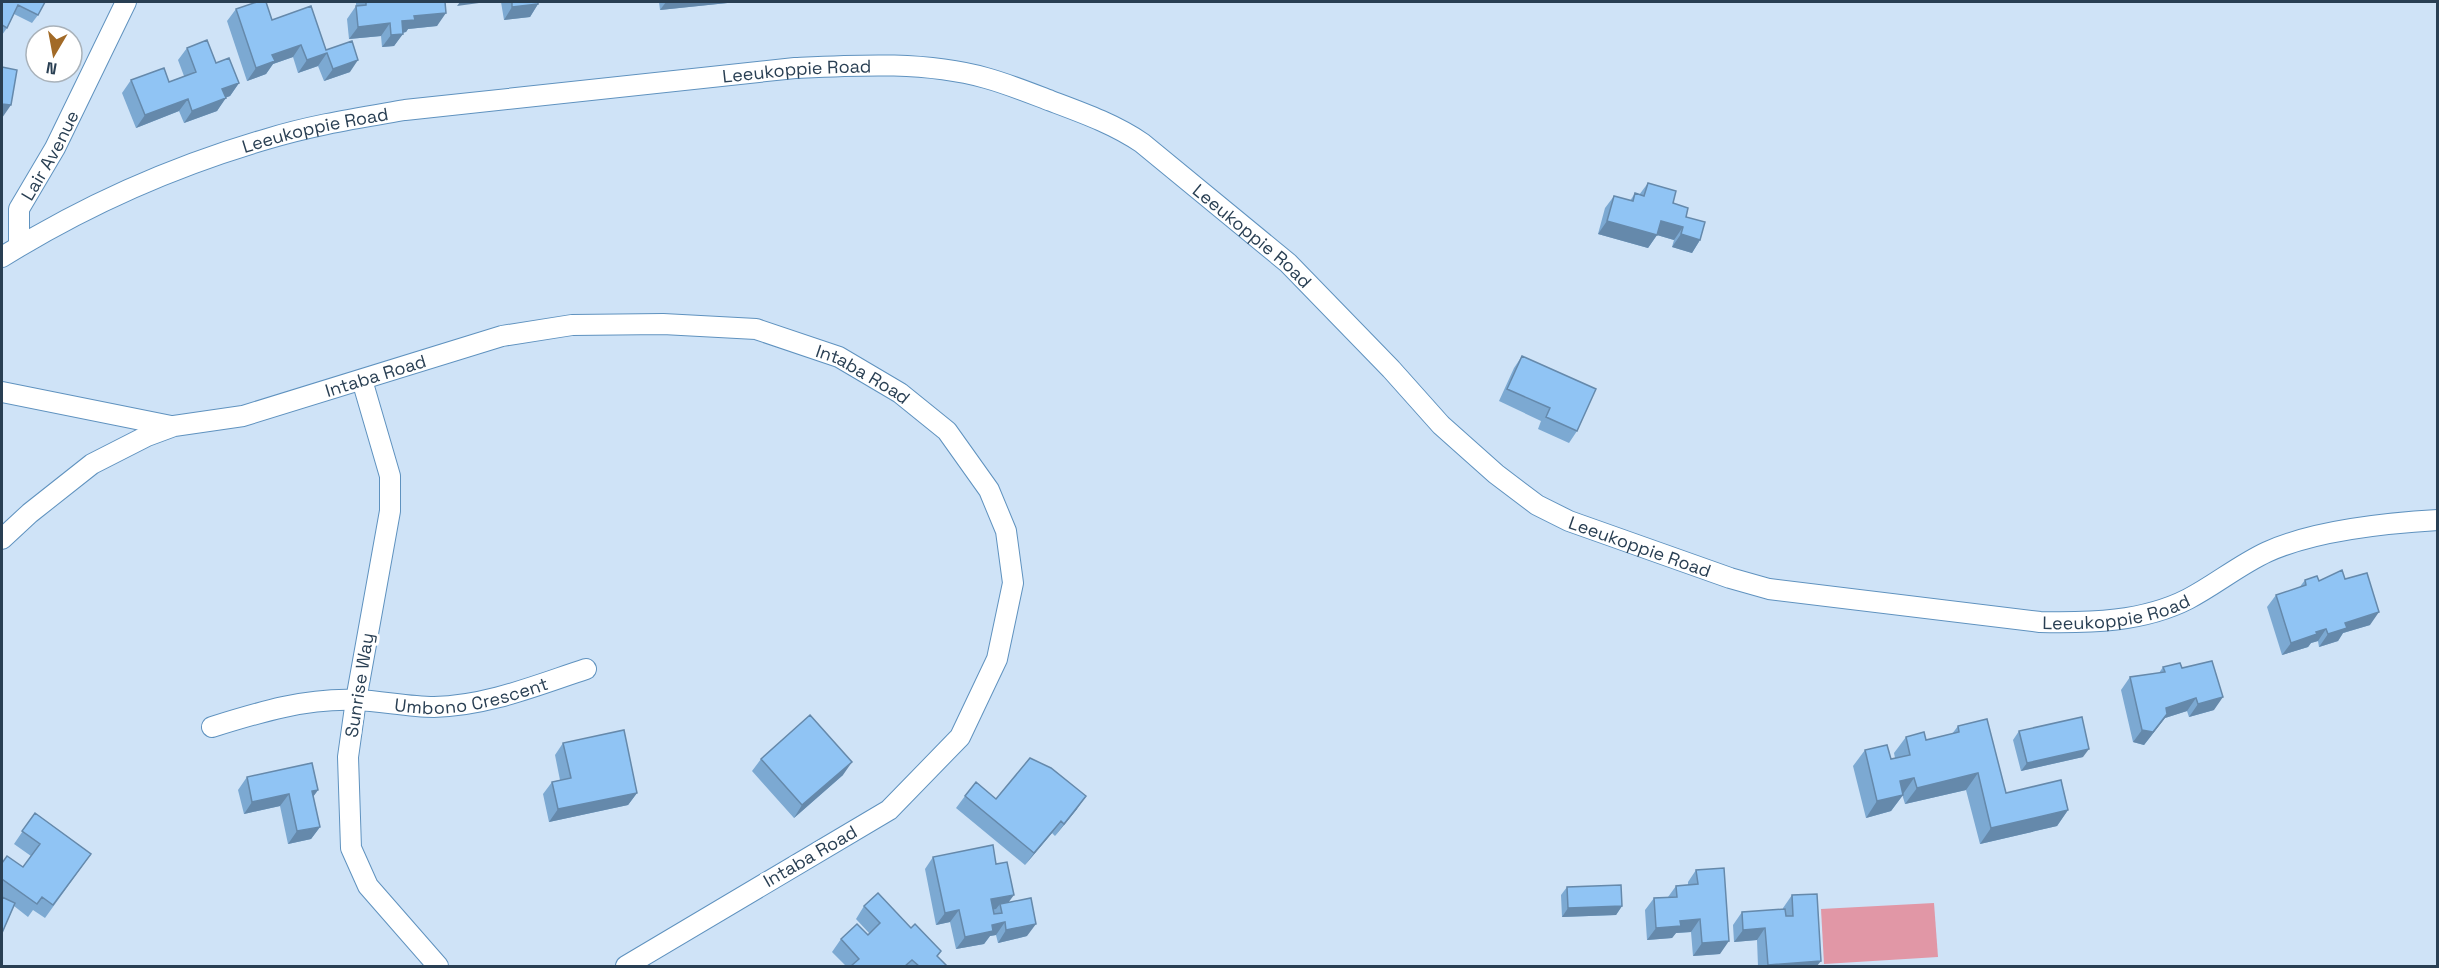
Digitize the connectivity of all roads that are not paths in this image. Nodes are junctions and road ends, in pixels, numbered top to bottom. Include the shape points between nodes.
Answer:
1 (126, 2) edge
2 (19, 246) junction
3 (2, 257) edge
4 (362, 380) junction
5 (2, 392) edge
6 (174, 426) junction
7 (2438, 520) edge
8 (2, 538) edge
9 (586, 669) dead end
10 (356, 700) junction
11 (212, 727) dead end
12 (438, 966) edge
13 (626, 966) edge

1 - 2 street, Lair Avenue via 55,148 19,209
2 - 3 street, Leeukoppie Road
2 - 7 street, Leeukoppie Road via 151,179 267,138 347,120 405,110 795,68 937,69 986,78 1071,108 1142,143 1288,263 1441,425 1537,505 1730,578 1769,589 2040,622 2085,623 2170,608 2268,552 2309,537
4 - 6 street, Intaba Road via 243,416
4 - 10 street, Sunrise Way via 390,476 390,511
4 - 13 street, Intaba Road via 502,336 572,325 756,329 839,357 900,393 947,431 989,490 1006,531 1013,583 997,659 960,737 889,810
5 - 6 street, Intaba Road
6 - 8 street, Intaba Road via 92,464
9 - 10 street, Umbono Crescent via 485,701 435,707
10 - 11 street, Umbono Crescent via 315,701 269,709
10 - 12 street, Sunrise Way via 348,758 351,848 368,886

